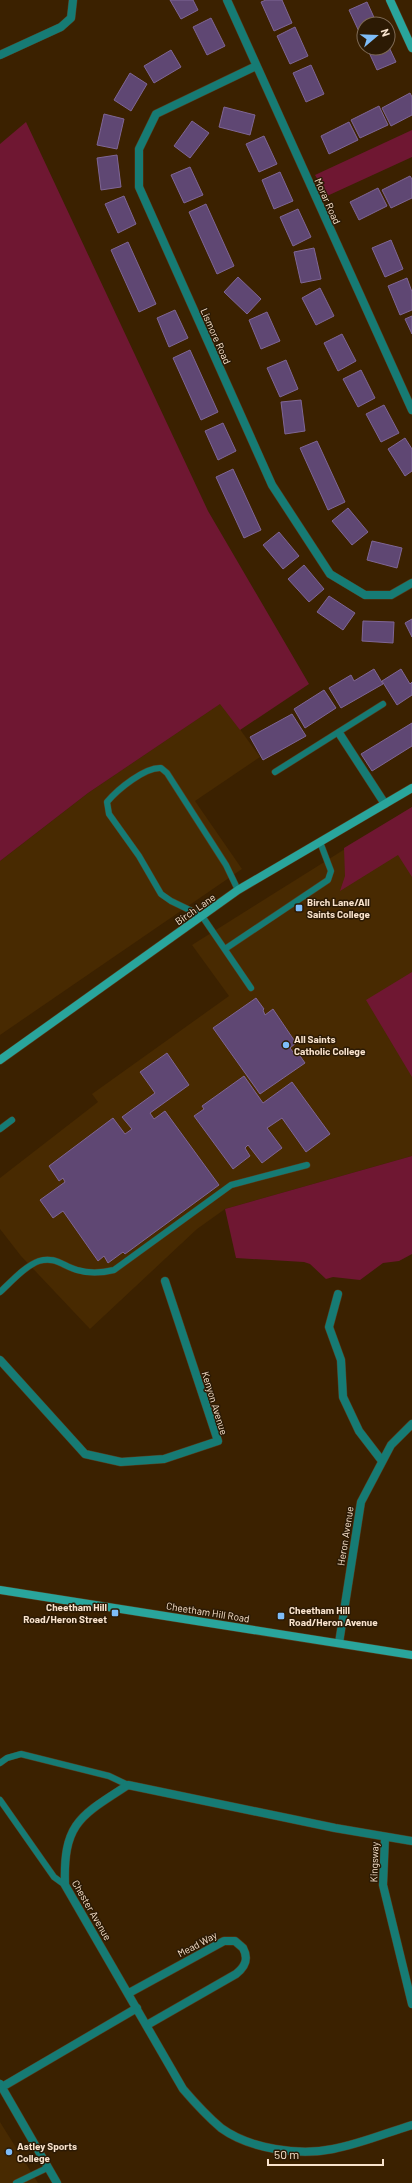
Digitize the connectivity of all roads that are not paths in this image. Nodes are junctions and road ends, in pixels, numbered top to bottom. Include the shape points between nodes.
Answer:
1 (73, 0) edge
2 (227, 0) edge
3 (390, 0) edge
4 (412, 48) edge
5 (0, 55) edge
6 (256, 66) junction
7 (412, 410) edge
8 (412, 583) edge
9 (384, 704) dead end
10 (339, 733) junction
11 (275, 772) dead end
12 (412, 788) edge
13 (385, 804) junction
14 (320, 842) junction
15 (238, 890) junction
16 (202, 916) junction
17 (225, 949) junction
18 (251, 988) dead end
19 (0, 1060) edge
20 (12, 1120) dead end
21 (0, 1129) edge
22 (307, 1165) dead end
23 (165, 1281) dead end
24 (0, 1292) edge
25 (338, 1294) dead end
26 (0, 1360) edge
27 (412, 1424) edge
28 (382, 1461) junction
29 (0, 1590) edge
30 (339, 1643) junction
31 (412, 1655) edge
32 (0, 1763) edge
33 (128, 1785) junction
34 (0, 1800) edge
35 (385, 1837) junction
36 (412, 1841) edge
37 (65, 1885) junction
38 (129, 1993) junction
39 (412, 2004) edge
40 (137, 2008) junction
41 (147, 2025) junction
42 (1, 2085) edge
43 (412, 2125) edge
44 (47, 2168) junction
45 (16, 2183) edge
46 (57, 2183) edge

1 - 5 street via 71,18 61,27
2 - 6 street, Morar Road
3 - 4 main road
6 - 7 street, Morar Road
6 - 8 street, Lismore Road via 156,114 139,149 138,188 272,485 330,574 365,595 391,595
9 - 10 lane
10 - 11 lane
10 - 13 street
12 - 13 main road, Birch Lane
13 - 14 main road, Birch Lane
14 - 15 main road, Birch Lane
14 - 17 lane via 330,871 328,880
15 - 16 main road, Birch Lane
15 - 16 lane via 226,865 167,773 162,768 147,770 113,795 106,807 161,894
16 - 17 lane
16 - 19 main road, Birch Lane
17 - 18 lane
20 - 21 lane
22 - 24 lane via 231,1185 114,1270 91,1273 77,1270 58,1260 48,1259 38,1261
23 - 26 street, Kenyon Avenue via 218,1440 164,1459 121,1462 85,1454
25 - 28 street via 328,1327 341,1360 343,1397 359,1431
27 - 28 street, Heron Avenue via 392,1445
28 - 30 street, Heron Avenue via 361,1502
29 - 30 main road, Cheetham Hill Road
30 - 31 main road, Cheetham Hill Road
32 - 33 lane via 21,1754 109,1776
33 - 35 street
33 - 37 street, Chester Avenue via 80,1818 65,1850
34 - 37 lane via 54,1877
35 - 36 street
35 - 39 street, Kingsway via 383,1885
37 - 38 street, Chester Avenue
38 - 40 street, Chester Avenue
38 - 41 street, Mead Way via 224,1941 235,1941 243,1948 246,1961 236,1974
40 - 41 street, Chester Avenue
40 - 42 street
41 - 43 street, Chester Avenue via 183,2089 202,2111 223,2129 262,2146 280,2151 332,2150
42 - 44 street
44 - 45 lane
44 - 46 street

